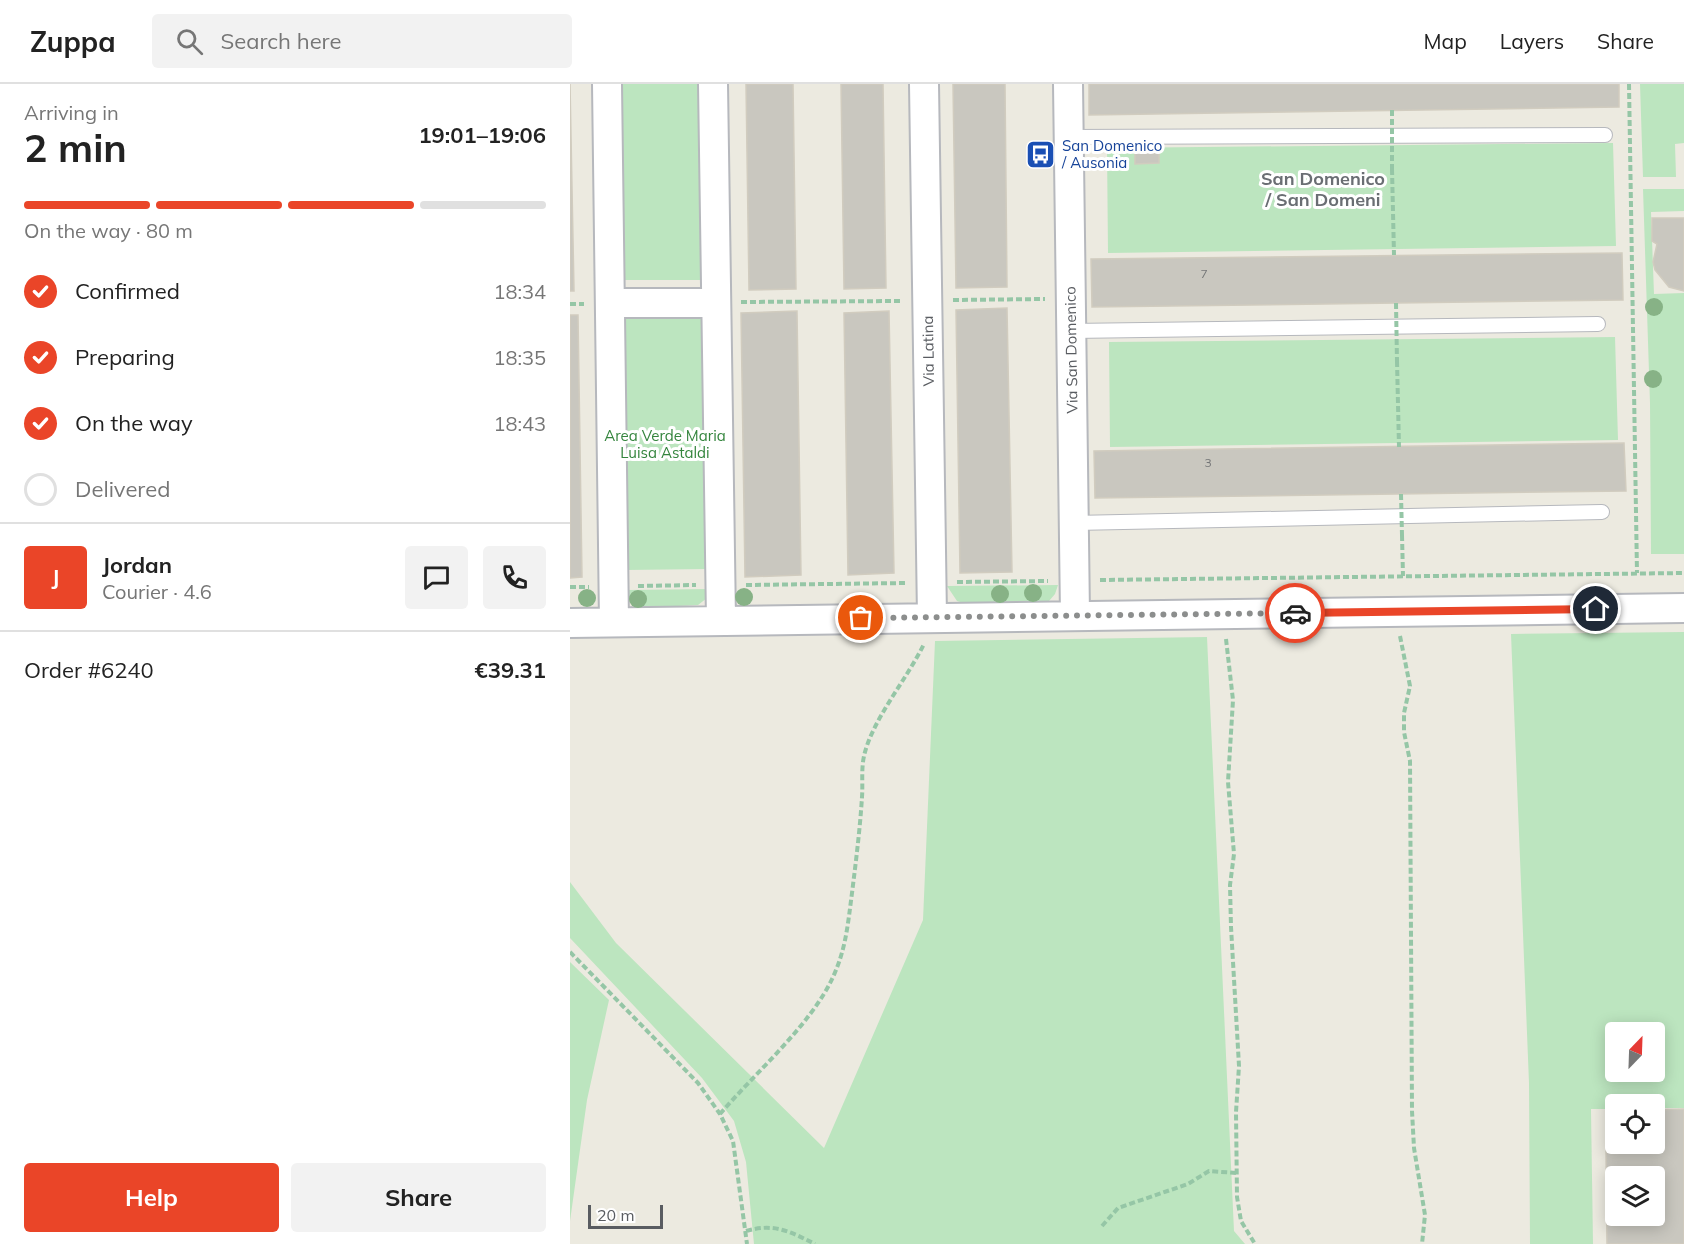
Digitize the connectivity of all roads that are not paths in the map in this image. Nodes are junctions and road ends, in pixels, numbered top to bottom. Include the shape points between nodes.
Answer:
1 (606, 84) edge
2 (713, 84) edge
3 (924, 84) edge
4 (1068, 84) edge
5 (1605, 135) dead end
6 (1068, 137) junction
7 (610, 303) junction
8 (716, 303) junction
9 (1598, 324) dead end
10 (1071, 332) junction
11 (1602, 512) dead end
12 (1074, 523) junction
13 (1684, 608) edge
14 (1075, 615) junction
15 (932, 617) junction
16 (721, 620) junction
17 (614, 622) junction
18 (570, 623) edge

1 - 7 street
2 - 8 street
3 - 15 street, Via Latina
4 - 6 street, Via San Domenico
5 - 6 lane
6 - 10 street, Via San Domenico
7 - 8 street
7 - 17 street
8 - 16 street
9 - 10 lane
10 - 12 street, Via San Domenico
11 - 12 lane
12 - 14 street, Via San Domenico
13 - 14 street
14 - 15 street
15 - 16 street
16 - 17 street
17 - 18 street

